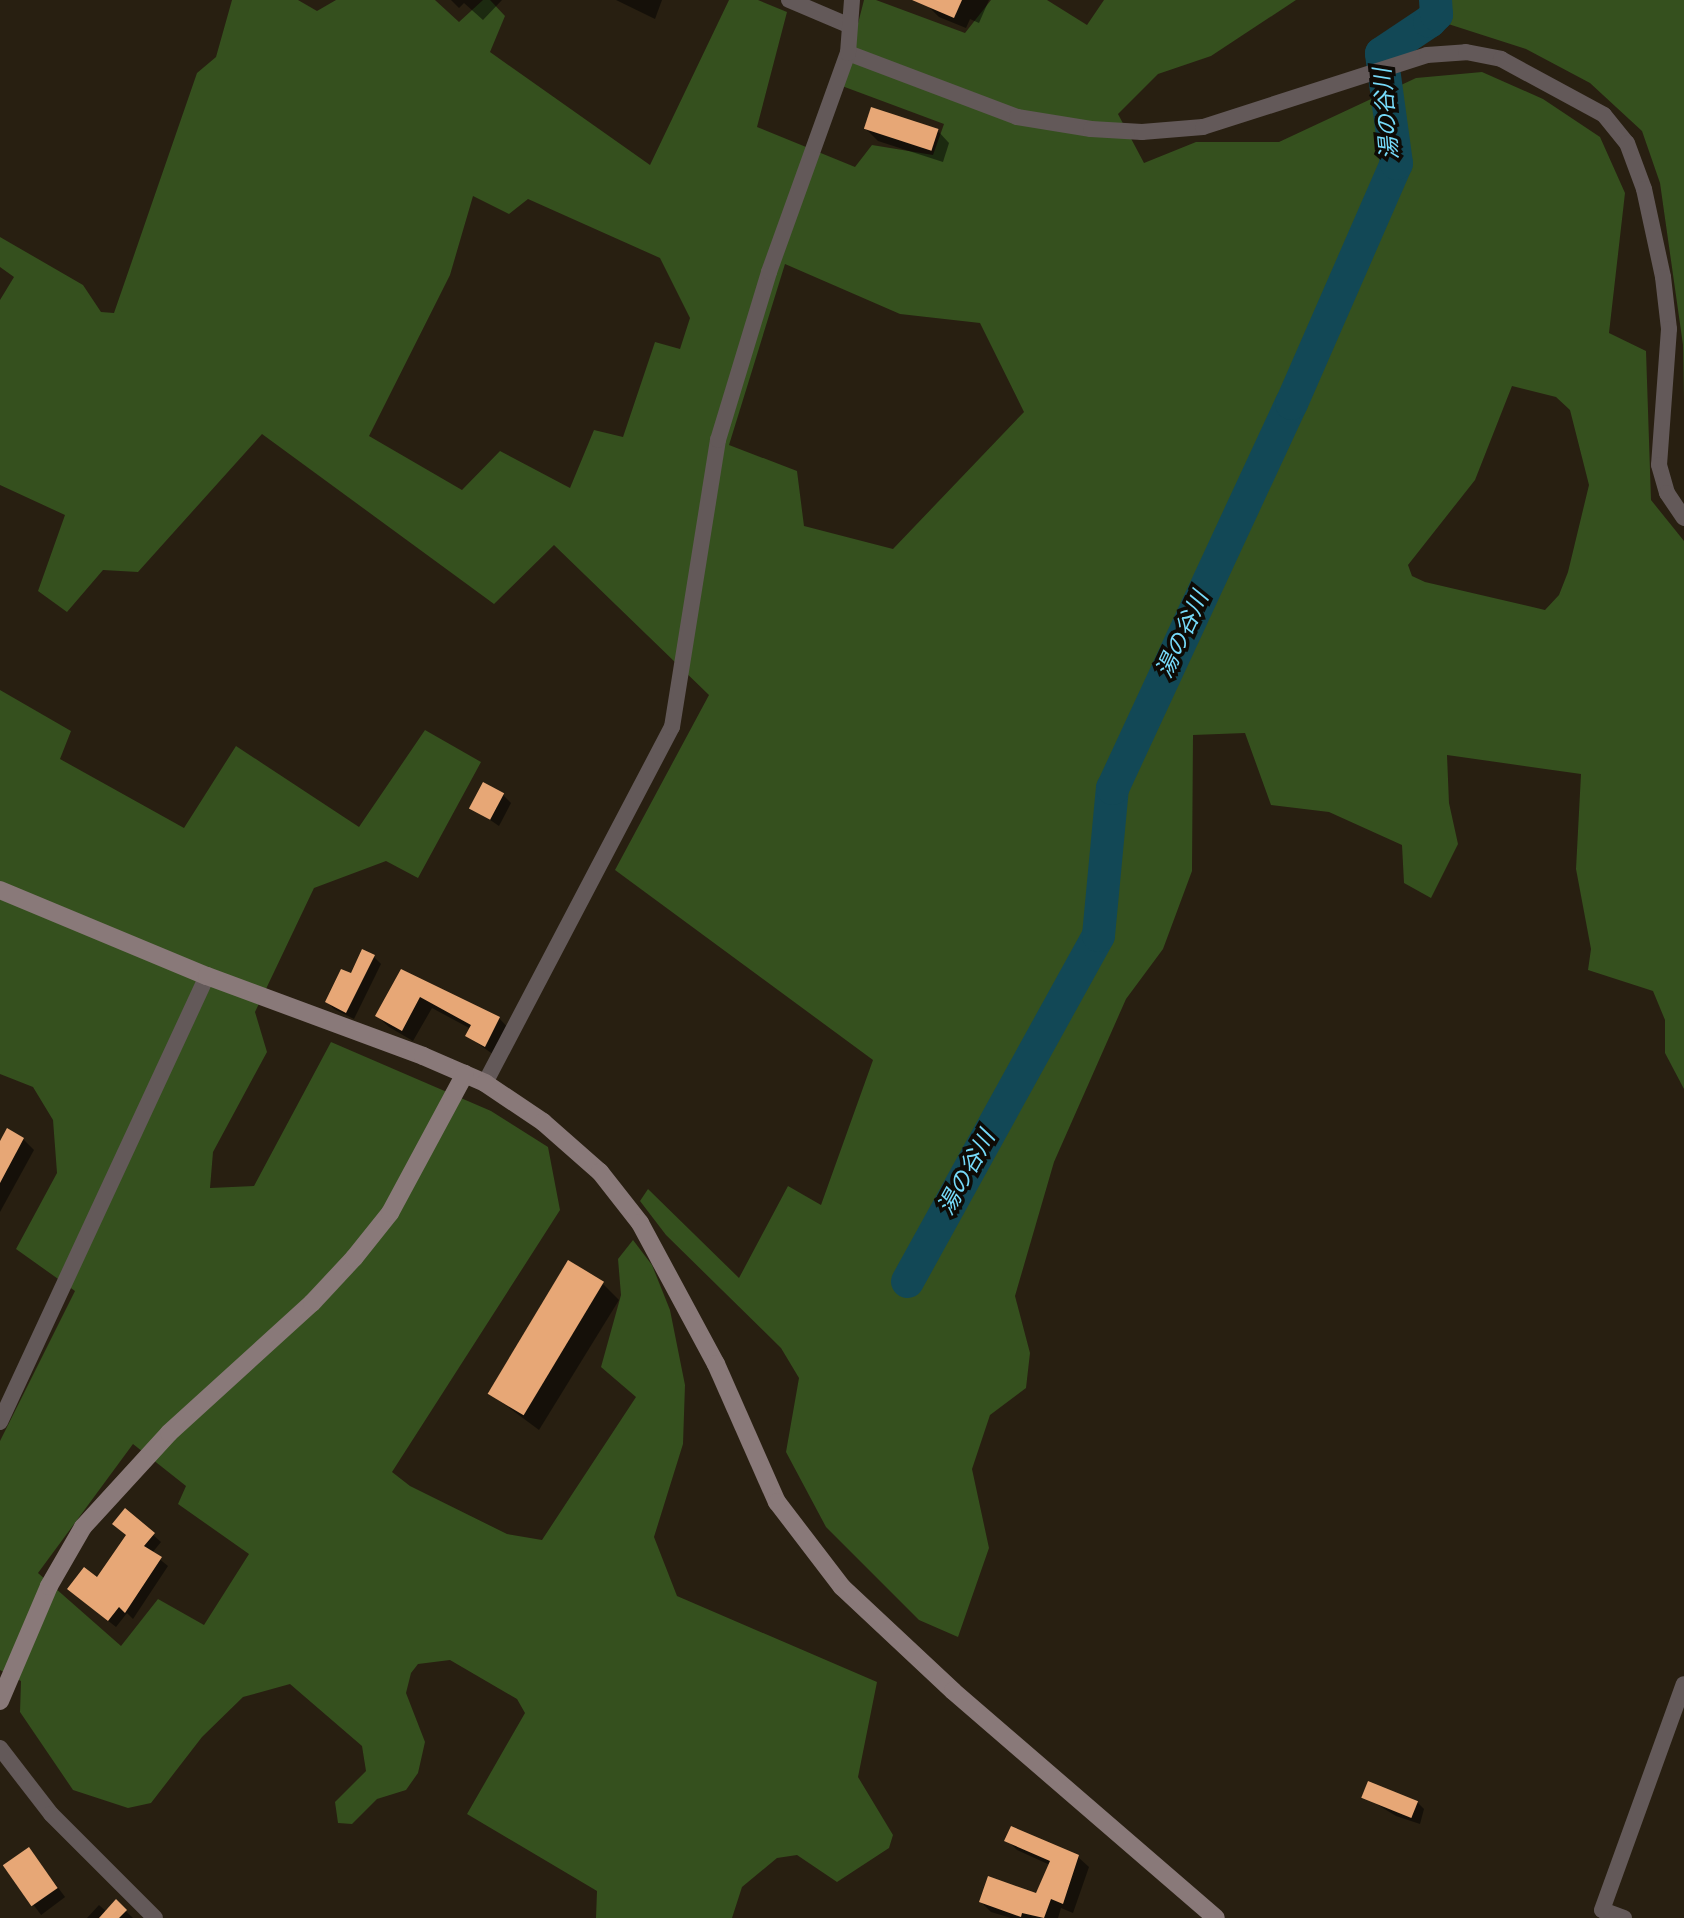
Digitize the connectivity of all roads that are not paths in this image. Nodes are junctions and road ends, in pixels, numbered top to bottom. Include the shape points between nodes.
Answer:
1 (789, 0) edge
2 (852, 0) edge
3 (848, 25) junction
4 (848, 54) junction
5 (1684, 518) edge
6 (0, 890) edge
7 (207, 976) junction
8 (465, 1074) junction
9 (485, 1083) junction
10 (0, 1422) edge
11 (1684, 1684) edge
12 (0, 1701) edge
13 (0, 1748) edge
14 (155, 1918) edge
15 (1216, 1918) edge
16 (1624, 1918) edge

1 - 3 street
2 - 3 street
3 - 4 street
4 - 5 street via 1017,117 1142,132 1203,127 1403,62 1466,52 1501,59 1604,115 1626,143 1644,189 1669,329 1659,466 1667,493
4 - 9 street via 769,272 718,440 672,727
6 - 7 street
7 - 8 street
7 - 10 street
8 - 9 street
8 - 12 street via 390,1213 354,1258 312,1303 169,1433 83,1527 44,1597
9 - 15 street via 543,1122 600,1172 640,1223 716,1364 777,1502 842,1587 953,1691
11 - 16 street via 1602,1910
13 - 14 street via 51,1814

